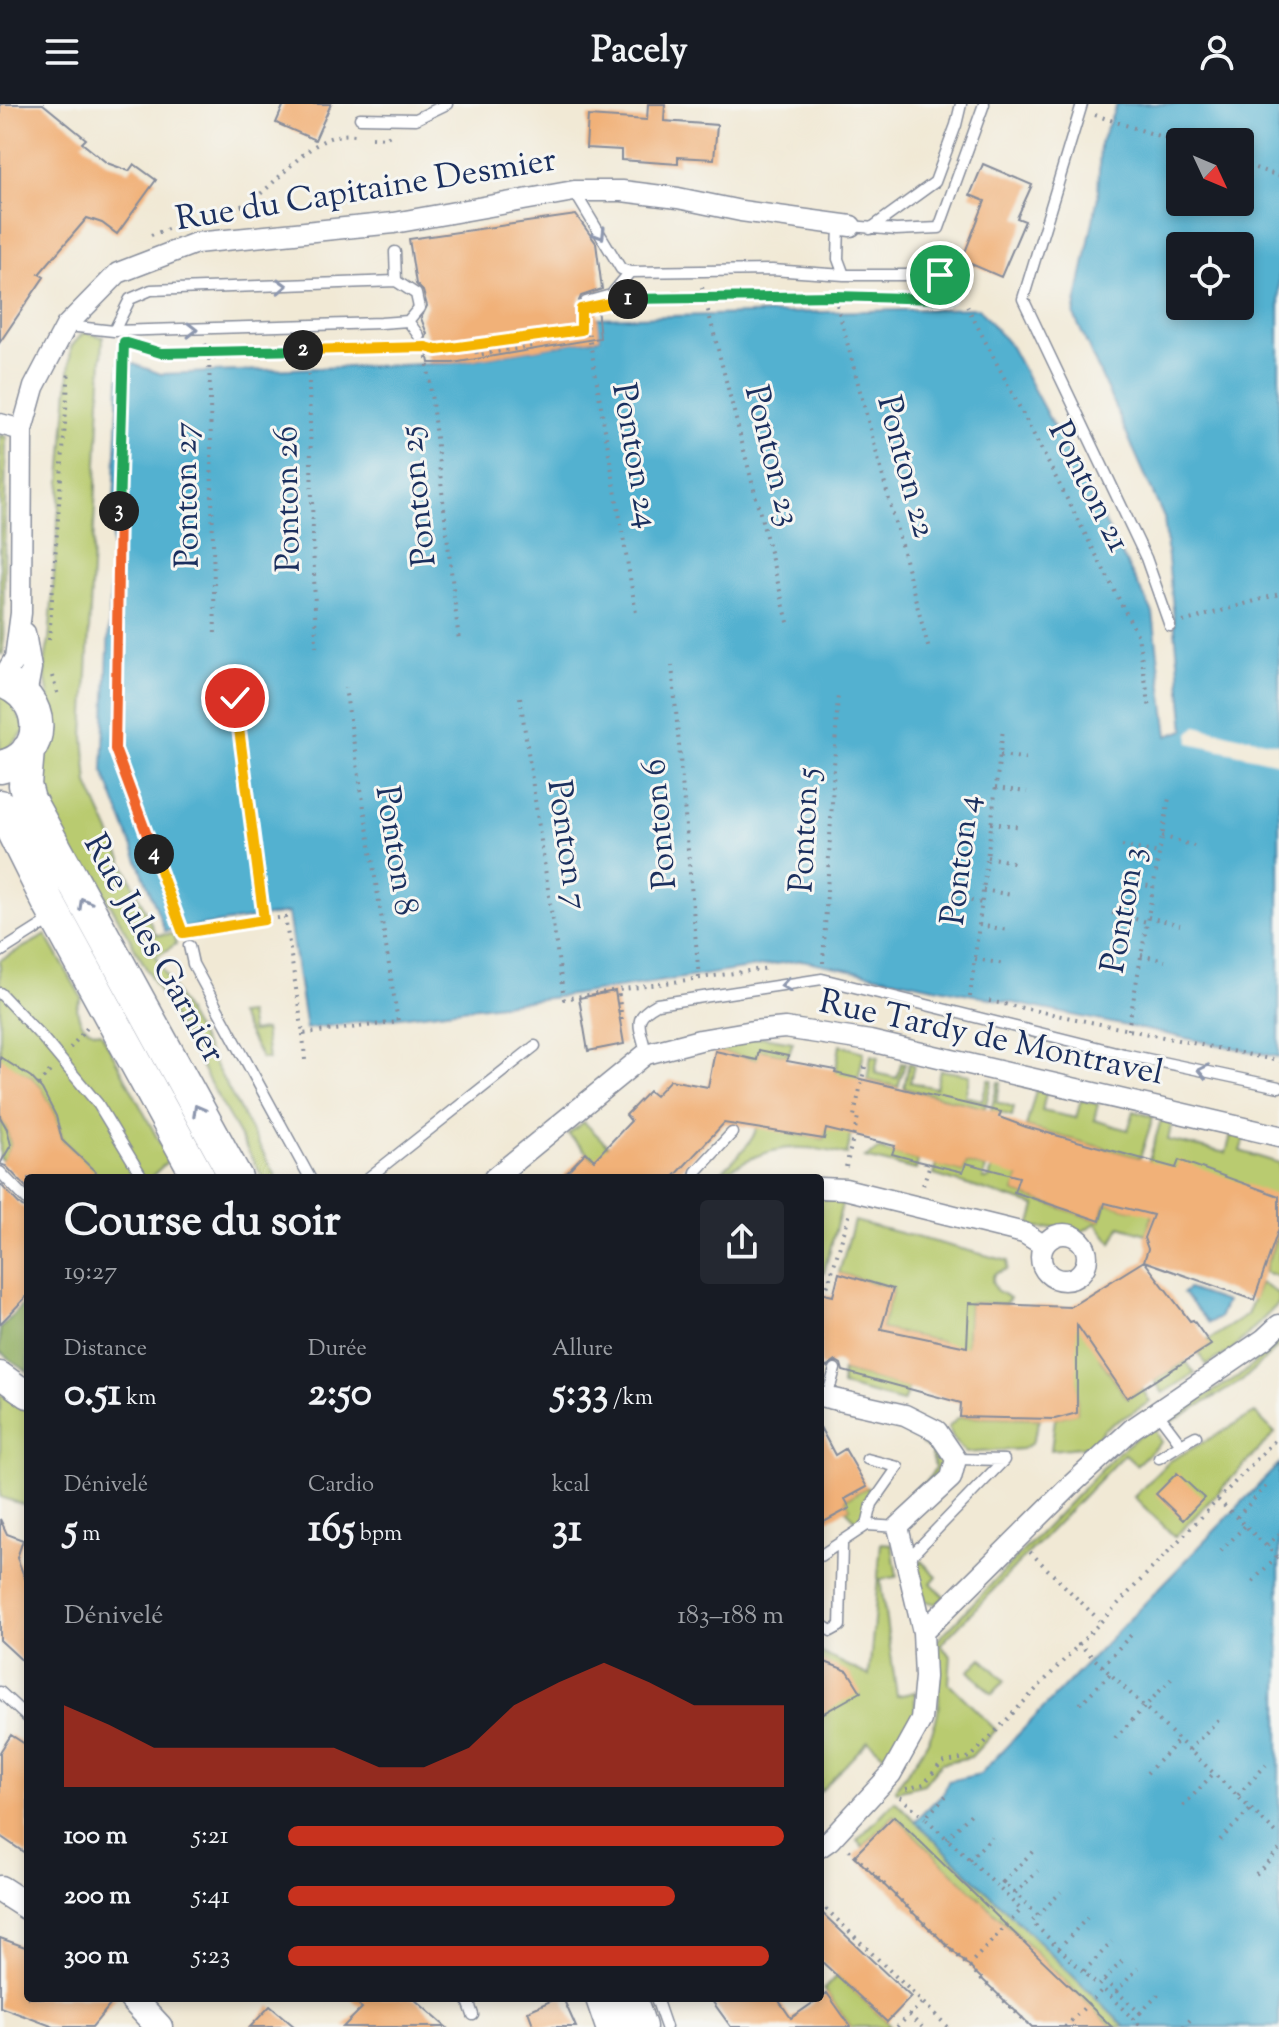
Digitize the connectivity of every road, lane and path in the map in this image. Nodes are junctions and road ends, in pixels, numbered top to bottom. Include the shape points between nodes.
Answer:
1 (447, 104) edge
2 (961, 104) edge
3 (984, 104) edge
4 (1081, 107) edge
5 (360, 118) dead end
6 (356, 135) dead end
7 (370, 136) dead end
8 (385, 138) dead end
9 (1166, 138) edge
10 (1254, 168) edge
11 (1279, 176) edge
12 (574, 191) junction
13 (225, 211) dead end
14 (853, 226) junction
15 (395, 252) dead end
16 (630, 272) junction
17 (844, 275) junction
18 (396, 281) junction
19 (835, 296) junction
20 (957, 296) junction
21 (706, 298) junction
22 (618, 299) dead end
23 (584, 306) junction
24 (408, 321) junction
25 (66, 326) junction
26 (114, 331) junction
27 (419, 336) dead end
28 (475, 344) junction
29 (533, 346) dead end
30 (411, 347) dead end
31 (308, 350) junction
32 (209, 352) junction
33 (70, 365) dead end
34 (0, 424) edge
35 (22, 430) junction
36 (1279, 594) edge
37 (21, 613) junction
38 (636, 613) dead end
39 (789, 626) dead end
40 (1170, 626) joint
41 (215, 637) dead end
42 (459, 641) dead end
43 (316, 647) dead end
44 (929, 650) dead end
45 (46, 653) dead end
46 (672, 665) dead end
47 (51, 670) dead end
48 (9, 686) edge
49 (345, 688) dead end
50 (838, 694) dead end
51 (520, 697) dead end
52 (235, 698) dead end
53 (59, 704) dead end
54 (1150, 709) dead end
55 (1003, 729) dead end
56 (28, 750) junction
57 (1000, 755) junction
58 (1029, 759) dead end
59 (0, 767) edge
60 (995, 788) junction
61 (1027, 792) dead end
62 (1169, 798) dead end
63 (0, 806) edge
64 (991, 823) junction
65 (1022, 827) dead end
66 (1162, 836) junction
67 (1122, 846) dead end
68 (1194, 846) dead end
69 (1159, 853) junction
70 (987, 857) junction
71 (1017, 863) dead end
72 (1123, 880) dead end
73 (1153, 887) junction
74 (983, 890) junction
75 (1012, 895) dead end
76 (955, 897) dead end
77 (981, 903) junction
78 (1112, 913) dead end
79 (56, 917) junction
80 (264, 920) junction
81 (1147, 920) junction
82 (979, 925) junction
83 (1180, 925) dead end
84 (1008, 930) dead end
85 (197, 931) dead end
86 (183, 933) dead end
87 (189, 946) dead end
88 (0, 952) edge
89 (1141, 955) junction
90 (975, 959) junction
91 (1165, 961) dead end
92 (1005, 964) dead end
93 (822, 969) dead end
94 (699, 978) dead end
95 (618, 990) dead end
96 (0, 993) edge
97 (970, 997) dead end
98 (1128, 1030) dead end
99 (303, 1034) junction
100 (535, 1046) dead end
101 (868, 1052) dead end
102 (646, 1054) junction
103 (305, 1060) dead end
104 (1279, 1087) edge
105 (732, 1133) dead end
106 (1279, 1136) edge
107 (845, 1170) dead end
108 (0, 1172) edge
109 (140, 1174) edge
110 (197, 1174) edge
111 (234, 1174) edge
112 (308, 1174) edge
113 (373, 1174) edge
114 (499, 1174) edge
115 (696, 1174) edge
116 (824, 1188) edge
117 (24, 1197) edge
118 (850, 1213) dead end
119 (1043, 1245) dead end
120 (825, 1294) dead end
121 (1279, 1325) edge
122 (835, 1369) dead end
123 (0, 1375) edge
124 (24, 1392) edge
125 (824, 1397) edge
126 (1156, 1411) junction
127 (1196, 1436) dead end
128 (1279, 1436) edge
129 (1181, 1444) junction
130 (1159, 1458) dead end
131 (867, 1459) dead end
132 (956, 1459) junction
133 (1268, 1484) dead end
134 (1218, 1500) junction
135 (1236, 1517) junction
136 (867, 1525) junction
137 (1245, 1526) junction
138 (898, 1527) junction
139 (1279, 1534) edge
140 (1016, 1539) junction
141 (842, 1544) junction
142 (1267, 1546) junction
143 (1221, 1551) dead end
144 (824, 1554) edge
145 (1278, 1557) edge
146 (905, 1561) junction
147 (1253, 1581) dead end
148 (1099, 1620) junction
149 (824, 1627) edge
150 (923, 1632) junction
151 (1131, 1635) dead end
152 (1078, 1643) junction
153 (1102, 1666) junction
154 (1110, 1674) junction
155 (1174, 1676) dead end
156 (0, 1692) edge
157 (1080, 1704) dead end
158 (1145, 1707) junction
159 (24, 1714) edge
160 (1219, 1719) dead end
161 (1115, 1738) dead end
162 (1179, 1740) junction
163 (1189, 1750) junction
164 (1266, 1765) dead end
165 (1147, 1773) dead end
166 (1214, 1773) junction
167 (946, 1796) dead end
168 (1237, 1796) junction
169 (1183, 1806) dead end
170 (1251, 1809) junction
171 (971, 1814) dead end
172 (925, 1818) junction
173 (1279, 1836) edge
174 (992, 1837) dead end
175 (947, 1839) junction
176 (1220, 1840) dead end
177 (824, 1844) edge
178 (844, 1846) dead end
179 (1035, 1849) dead end
180 (1279, 1850) edge
181 (969, 1860) junction
182 (1038, 1871) dead end
183 (1256, 1874) dead end
184 (1003, 1882) junction
185 (998, 1887) junction
186 (0, 1889) edge
187 (1061, 1892) dead end
188 (1015, 1894) junction
189 (24, 1904) edge
190 (824, 1907) edge
191 (1038, 1915) junction
192 (1087, 1918) dead end
193 (1112, 1942) dead end
194 (1059, 1948) junction
195 (1126, 1957) dead end
196 (968, 1966) junction
197 (1138, 1968) dead end
198 (1084, 1971) junction
199 (1104, 1980) junction
200 (1116, 1992) junction
201 (1161, 1992) dead end
202 (136, 2002) edge
203 (468, 2002) edge
204 (603, 2002) edge
205 (614, 2002) edge
206 (631, 2002) edge
207 (657, 2002) edge
208 (923, 2002) junction
209 (1140, 2013) junction
210 (473, 2015) dead end
211 (909, 2015) junction
212 (1133, 2019) junction
213 (1190, 2020) dead end
214 (159, 2027) edge
215 (612, 2027) edge
216 (623, 2027) edge
217 (640, 2027) edge
218 (666, 2027) edge
219 (897, 2027) edge
220 (922, 2027) edge
221 (948, 2027) edge
222 (1031, 2027) edge
223 (1065, 2027) edge
224 (1142, 2027) edge
225 (1183, 2027) edge

1 - 5 lane via 416,119
2 - 14 lane via 935,182
3 - 14 lane via 939,228
4 - 9 path
4 - 40 lane via 1023,299 1146,558
6 - 13 path via 341,133 315,147 245,204
7 - 8 path
10 - 11 path
12 - 14 street, Rue du Capitaine Desmier via 678,198
12 -> 16 lane via 621,269
12 - 25 street, Rue du Capitaine Desmier via 394,230 196,243 118,273
14 - 17 lane via 838,259
15 - 18 lane
16 - 17 lane
16 - 23 lane via 611,295
17 - 20 lane via 940,275
18 - 24 lane via 416,294 419,308
26 -> 18 lane via 130,299 151,290
19 - 20 path
19 - 21 path
19 - 44 path, Ponton 22
20 - 54 path, Ponton 21 via 1138,636
21 - 22 path
21 - 39 path, Ponton 23
23 - 28 path via 581,330
23 - 38 path, Ponton 24
26 -> 24 lane
24 - 27 lane
25 - 26 lane
25 - 35 street, Rue du Capitaine Desmier via 34,387
28 - 29 path via 477,355
28 - 42 path, Ponton 25 via 426,347
30 - 31 path
31 - 32 path
31 - 43 path, Ponton 26
32 - 41 path, Ponton 27
32 - 86 path via 161,353 124,342 115,749
33 - 45 path
34 - 35 street
35 - 37 street, Rue du Capitaine Desmier
36 - 40 path
37 - 48 street, Rue du Capitaine Desmier
37 - 48 street, Rue du Capitaine Desmier via 31,668
46 - 94 path, Ponton 6
47 - 53 path
48 - 56 main road, Rue Jules Garnier via 33,706 37,729
49 - 99 path, Ponton 8 via 398,1022
50 - 93 path, Ponton 5
51 - 95 path, Ponton 7 via 564,999
52 - 80 path
55 - 57 path, Ponton 4
56 - 59 main road via 18,761
111 -> 56 main road, Rue Jules Garnier via 29,800
57 - 58 path
57 - 60 path, Ponton 4
60 - 61 path
60 - 64 path, Ponton 4
62 - 66 path, Ponton 3
63 - 79 main road, Rue Jules Garnier
64 - 65 path
64 - 70 path, Ponton 4
66 - 68 path
66 - 69 path, Ponton 3
67 - 69 path
69 - 73 path, Ponton 3
70 - 71 path
70 - 74 path, Ponton 4
72 - 73 path
73 - 81 path, Ponton 3
74 - 75 path
74 - 77 path, Ponton 4
76 - 77 path
77 - 82 path, Ponton 4
78 - 81 path
79 - 88 lane
79 - 110 main road, Rue Jules Garnier
80 - 85 path
80 - 99 path via 285,917
81 - 83 path
81 - 89 path, Ponton 3
82 - 84 path
82 - 90 path, Ponton 4
87 - 112 lane via 193,964
89 - 91 path
89 - 98 path, Ponton 3
90 - 92 path
90 - 97 path, Ponton 4
96 - 109 lane via 98,1104
99 - 103 path
100 - 113 lane
101 - 107 path
104 -> 102 lane via 822,979 657,1004 643,1012 638,1023
102 - 106 street, Rue Tardy de Montravel via 785,1028 870,1041
102 - 114 street, Rue Tardy de Montravel
105 - 115 lane
108 - 117 lane
116 - 119 street via 1024,1233
118 - 120 path
121 - 126 street
122 - 125 lane
123 - 124 street
125 - 132 street via 905,1415 937,1431
126 - 129 lane
126 - 140 street
127 - 129 lane
128 - 134 path
129 - 130 lane
131 - 136 lane via 898,1467 872,1504
132 - 138 street via 951,1478
132 - 146 lane via 1004,1460
133 - 135 path
134 - 135 path
134 - 148 path
135 - 137 path
136 - 138 lane
136 - 141 lane
137 - 142 path
137 - 143 path
138 - 146 street
139 - 142 path
140 - 148 path
140 - 150 street
141 - 144 lane
141 - 149 lane via 840,1626 831,1631
142 - 145 path
145 - 147 path
146 - 150 street
148 - 152 path
150 - 177 street via 921,1720 891,1774
151 - 153 path
152 - 153 path
152 - 172 path via 971,1757 941,1763 924,1784 895,1793
153 - 154 path
154 - 157 path
154 - 158 path
155 - 158 path
156 - 159 lane
158 - 161 path
158 - 162 path
160 - 163 path
162 - 163 path
162 - 165 path
163 - 166 path
164 - 168 path
166 - 168 path
166 - 169 path
167 - 172 path
168 - 170 path
170 - 173 path
170 - 176 path
171 - 175 path
172 - 175 path
174 - 181 path
175 - 181 path
178 - 196 path
179 - 184 path
180 - 183 path
181 - 185 path
182 - 188 path
184 - 185 path
184 - 188 path
185 - 196 path via 1021,1910
186 - 189 street
187 - 191 path
188 - 191 path
190 - 208 path
191 - 194 path via 1032,1922
192 - 194 path
193 - 198 path
194 - 198 path
195 - 199 path
196 - 222 path
197 - 200 path
198 - 199 path via 1098,1986
199 - 200 path
200 - 209 path
201 - 209 path
202 - 214 street
203 - 210 lane
204 - 215 main road
205 - 216 street
206 - 217 main road
207 - 218 lane
208 - 211 path
208 - 221 path
209 - 212 path
211 - 219 path
211 - 220 path
212 - 223 path via 1103,1989
212 - 224 path
213 - 225 path

